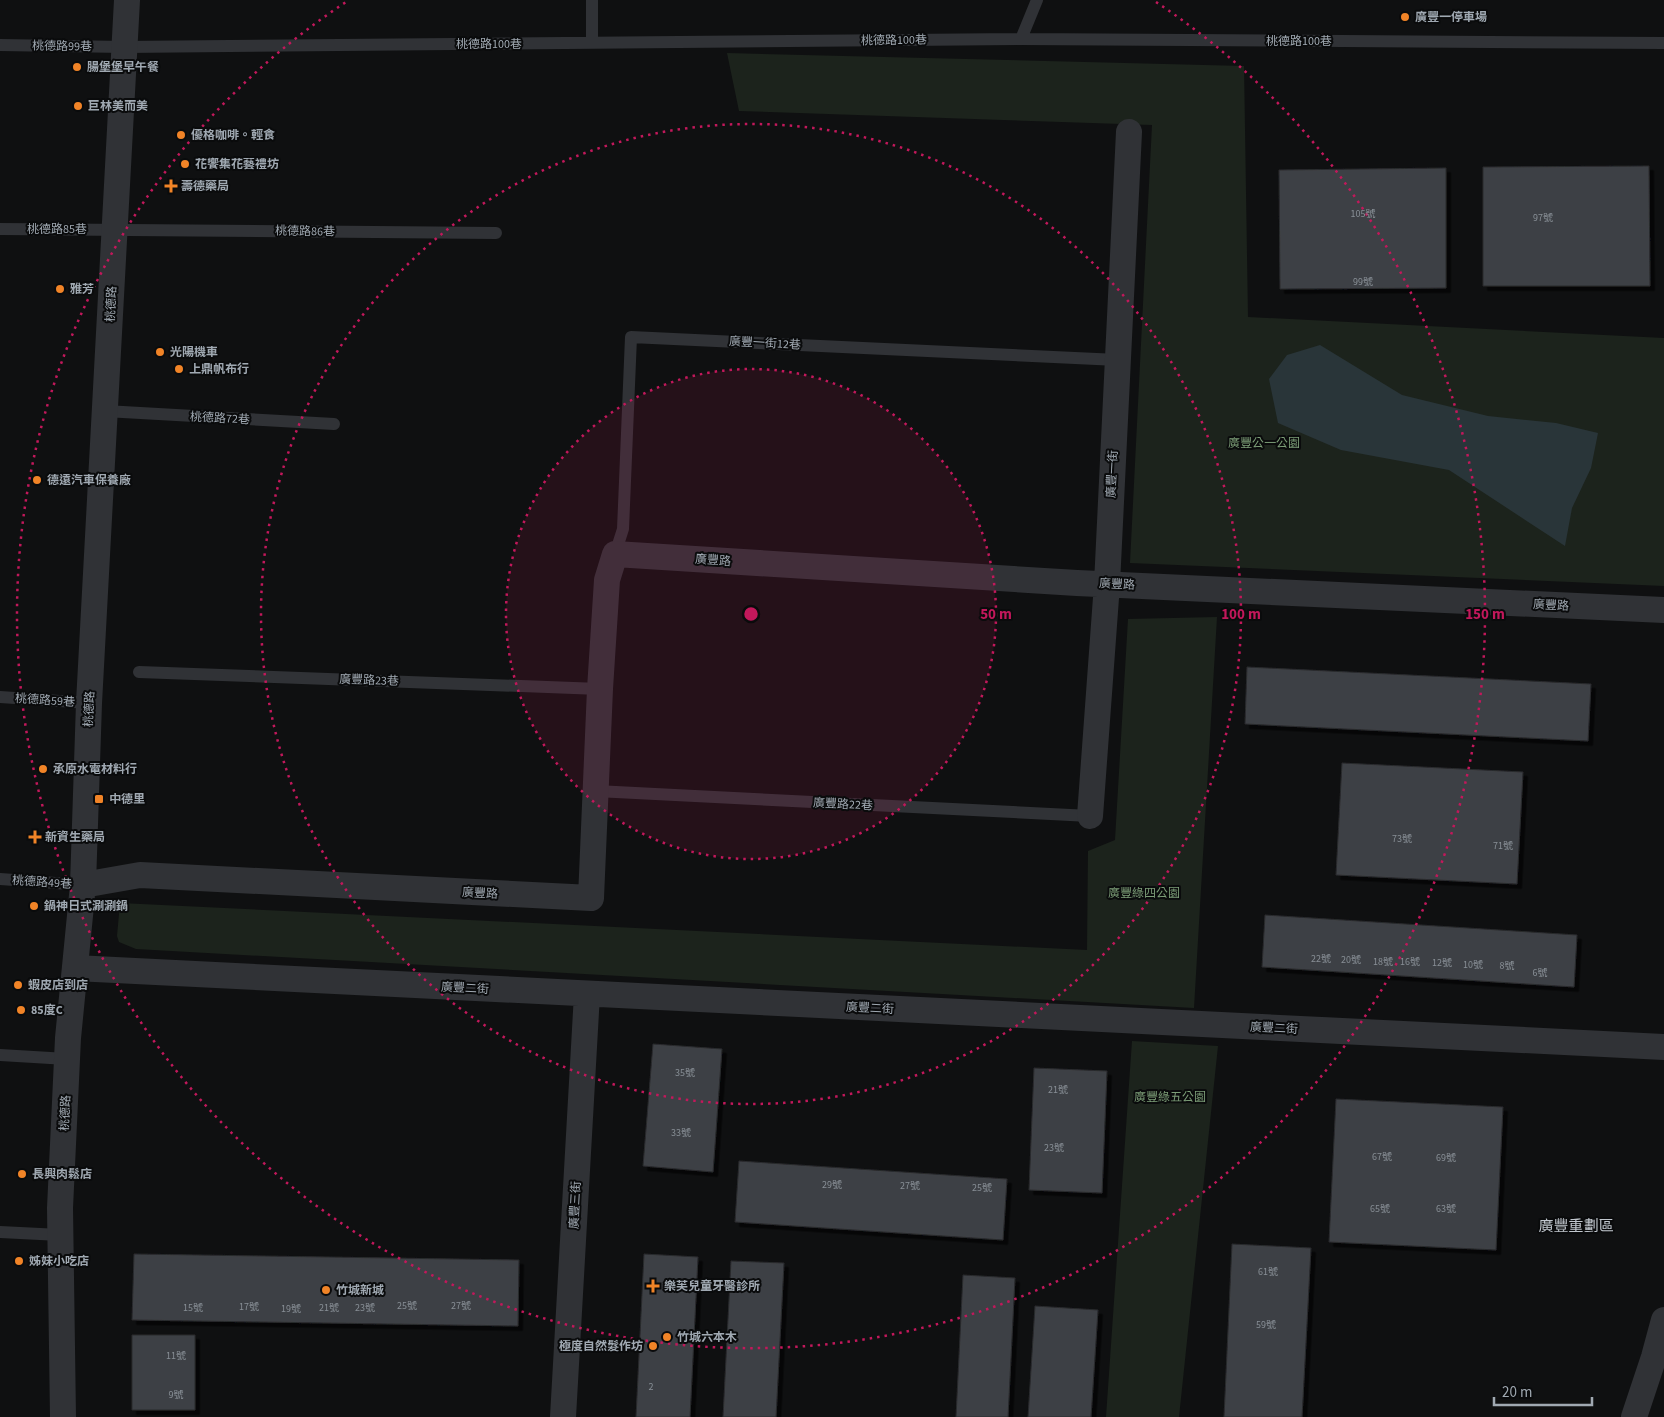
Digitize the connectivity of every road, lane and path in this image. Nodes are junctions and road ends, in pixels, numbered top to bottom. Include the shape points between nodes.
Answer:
1 (127, 0) edge
2 (592, 0) edge
3 (1037, 0) edge
4 (1021, 39) junction
5 (592, 43) junction
6 (1664, 43) edge
7 (0, 45) edge
8 (124, 47) junction
9 (1129, 132) dead end
10 (0, 229) edge
11 (115, 229) junction
12 (496, 233) dead end
13 (1118, 360) junction
14 (106, 411) junction
15 (334, 424) dead end
16 (615, 554) junction
17 (1107, 584) junction
18 (1664, 610) edge
19 (139, 672) dead end
20 (600, 688) junction
21 (0, 697) edge
22 (89, 703) junction
23 (596, 791) junction
24 (1090, 816) joint
25 (0, 879) edge
26 (83, 885) junction
27 (75, 968) junction
28 (586, 994) junction
29 (1664, 1047) edge
30 (0, 1055) edge
31 (67, 1059) junction
32 (0, 1232) edge
33 (60, 1235) junction
34 (1664, 1320) edge
35 (63, 1417) edge
36 (563, 1417) edge
37 (1634, 1417) edge

1 - 8 street, 桃德路
2 - 5 lane
3 - 4 lane
4 - 5 lane, 桃德路100巷
4 - 6 lane, 桃德路100巷
5 - 8 lane, 桃德路100巷
7 - 8 lane, 桃德路99巷
8 - 11 street, 桃德路
9 - 13 street, 廣豐一街
10 - 11 lane, 桃德路85巷
11 - 12 lane, 桃德路86巷
11 - 14 street, 桃德路
13 - 16 lane, 廣豐一街12巷 via 632,337 623,528
13 - 17 street, 廣豐一街
14 - 15 lane, 桃德路72巷
14 - 22 street, 桃德路
16 - 17 street, 廣豐路
16 - 20 street, 廣豐路 via 607,580
17 - 18 street, 廣豐路
17 - 24 street, 廣豐一街
19 - 20 lane, 廣豐路23巷
20 - 23 street, 廣豐路
21 - 22 lane, 桃德路59巷
22 - 26 street, 桃德路
23 - 24 lane, 廣豐路22巷
23 - 26 street, 廣豐路 via 591,898 140,875
25 - 26 lane, 桃德路49巷
26 - 27 street, 桃德路
27 - 28 street, 廣豐二街
27 - 31 street, 桃德路
28 - 29 street, 廣豐二街
28 - 36 street, 廣豐三街
30 - 31 lane
31 - 33 street, 桃德路
32 - 33 lane
33 - 35 street, 桃德路
34 - 37 street

